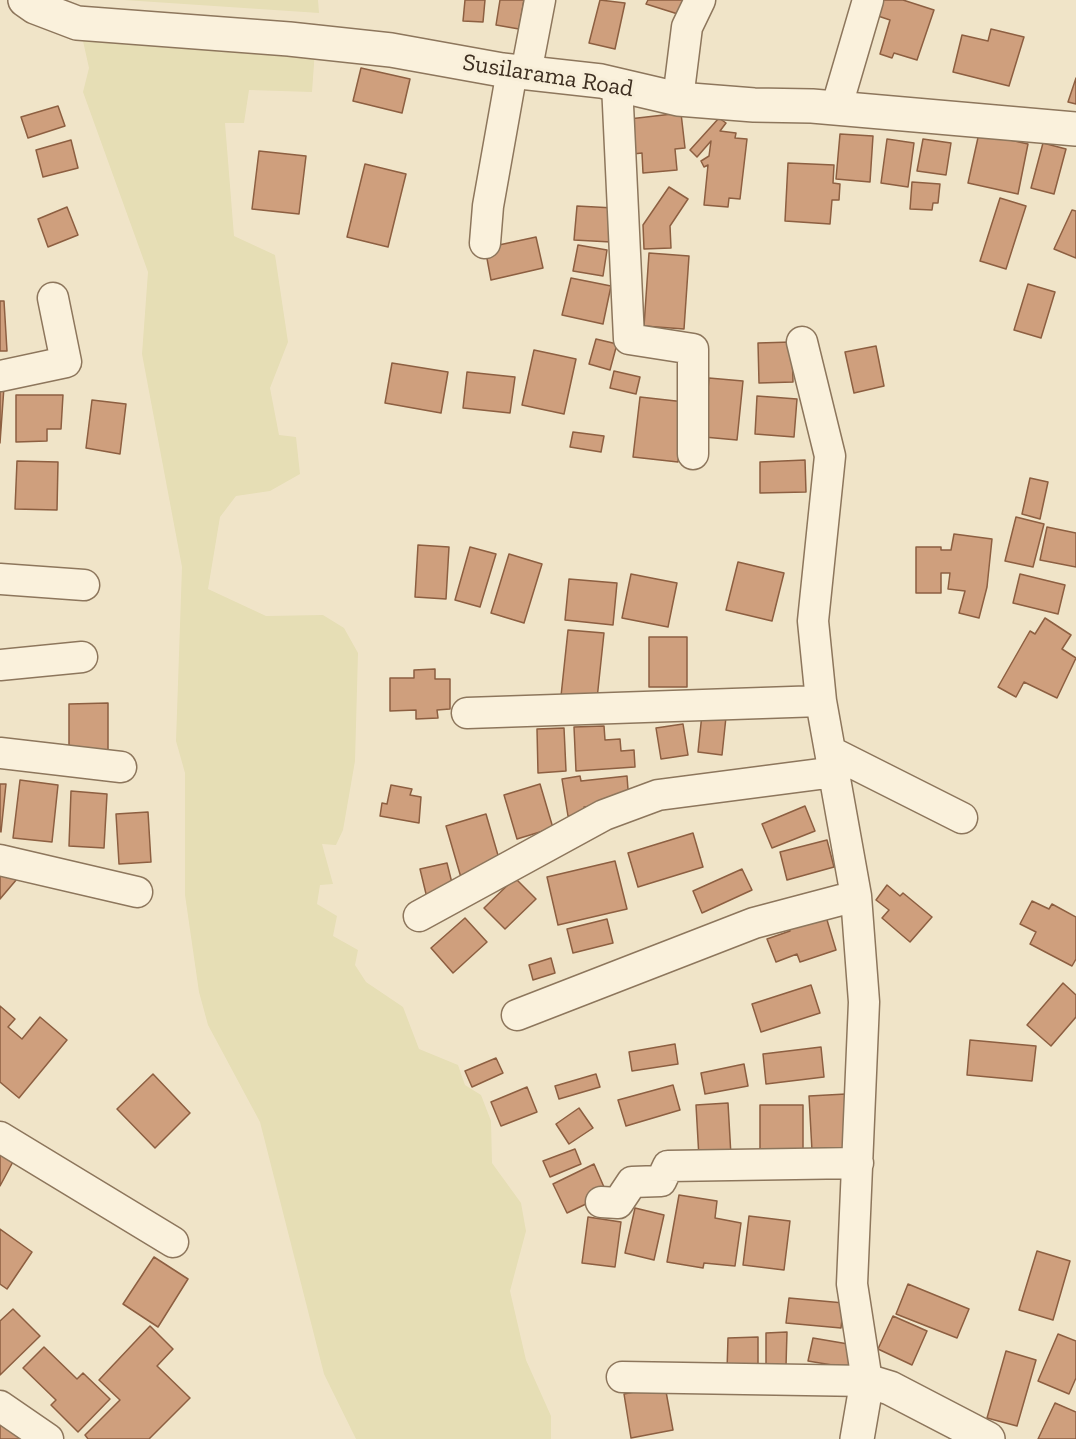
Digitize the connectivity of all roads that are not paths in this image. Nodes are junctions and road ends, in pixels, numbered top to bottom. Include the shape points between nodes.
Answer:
1 (25, 0) edge
2 (540, 0) edge
3 (700, 0) edge
4 (868, 0) edge
5 (519, 72) junction
6 (617, 84) junction
7 (678, 99) junction
8 (836, 109) junction
9 (1076, 129) edge
10 (484, 243) dead end
11 (53, 298) dead end
12 (802, 342) dead end
13 (0, 378) edge
14 (61, 381) dead end
15 (693, 454) dead end
16 (0, 579) edge
17 (84, 585) dead end
18 (82, 657) dead end
19 (0, 665) edge
20 (821, 701) junction
21 (467, 712) dead end
22 (0, 753) edge
23 (833, 762) junction
24 (121, 767) dead end
25 (963, 818) dead end
26 (0, 860) edge
27 (137, 892) dead end
28 (856, 896) junction
29 (419, 916) dead end
30 (517, 1015) dead end
31 (0, 1137) edge
32 (858, 1163) junction
33 (601, 1202) dead end
34 (173, 1242) dead end
35 (622, 1377) dead end
36 (867, 1381) junction
37 (0, 1406) edge
38 (48, 1439) edge
39 (858, 1439) edge
40 (988, 1439) edge

1 - 5 street, Susilarama Road via 77,23 368,48
2 - 5 street
3 - 7 street via 687,27
4 - 8 street
5 - 6 street, Susilarama Road
5 - 10 street via 488,206
6 - 7 street, Susilarama Road
6 - 15 street via 629,339 693,349
7 - 8 street, Susilarama Road
8 - 9 street, Susilarama Road
11 - 13 street via 66,362
12 - 20 street via 830,456 813,621
13 - 14 street
16 - 17 street
18 - 19 street
20 - 21 street
20 - 23 street
22 - 24 street
23 - 25 street
23 - 28 street
23 - 29 street via 658,795 604,814
26 - 27 street
28 - 30 street via 754,923
28 - 32 street via 864,1002
31 - 34 street
32 - 33 street via 668,1166 661,1181 632,1182 618,1203
32 - 36 street via 852,1284
35 - 36 street
36 - 39 street
36 - 40 street via 890,1388
37 - 38 street

